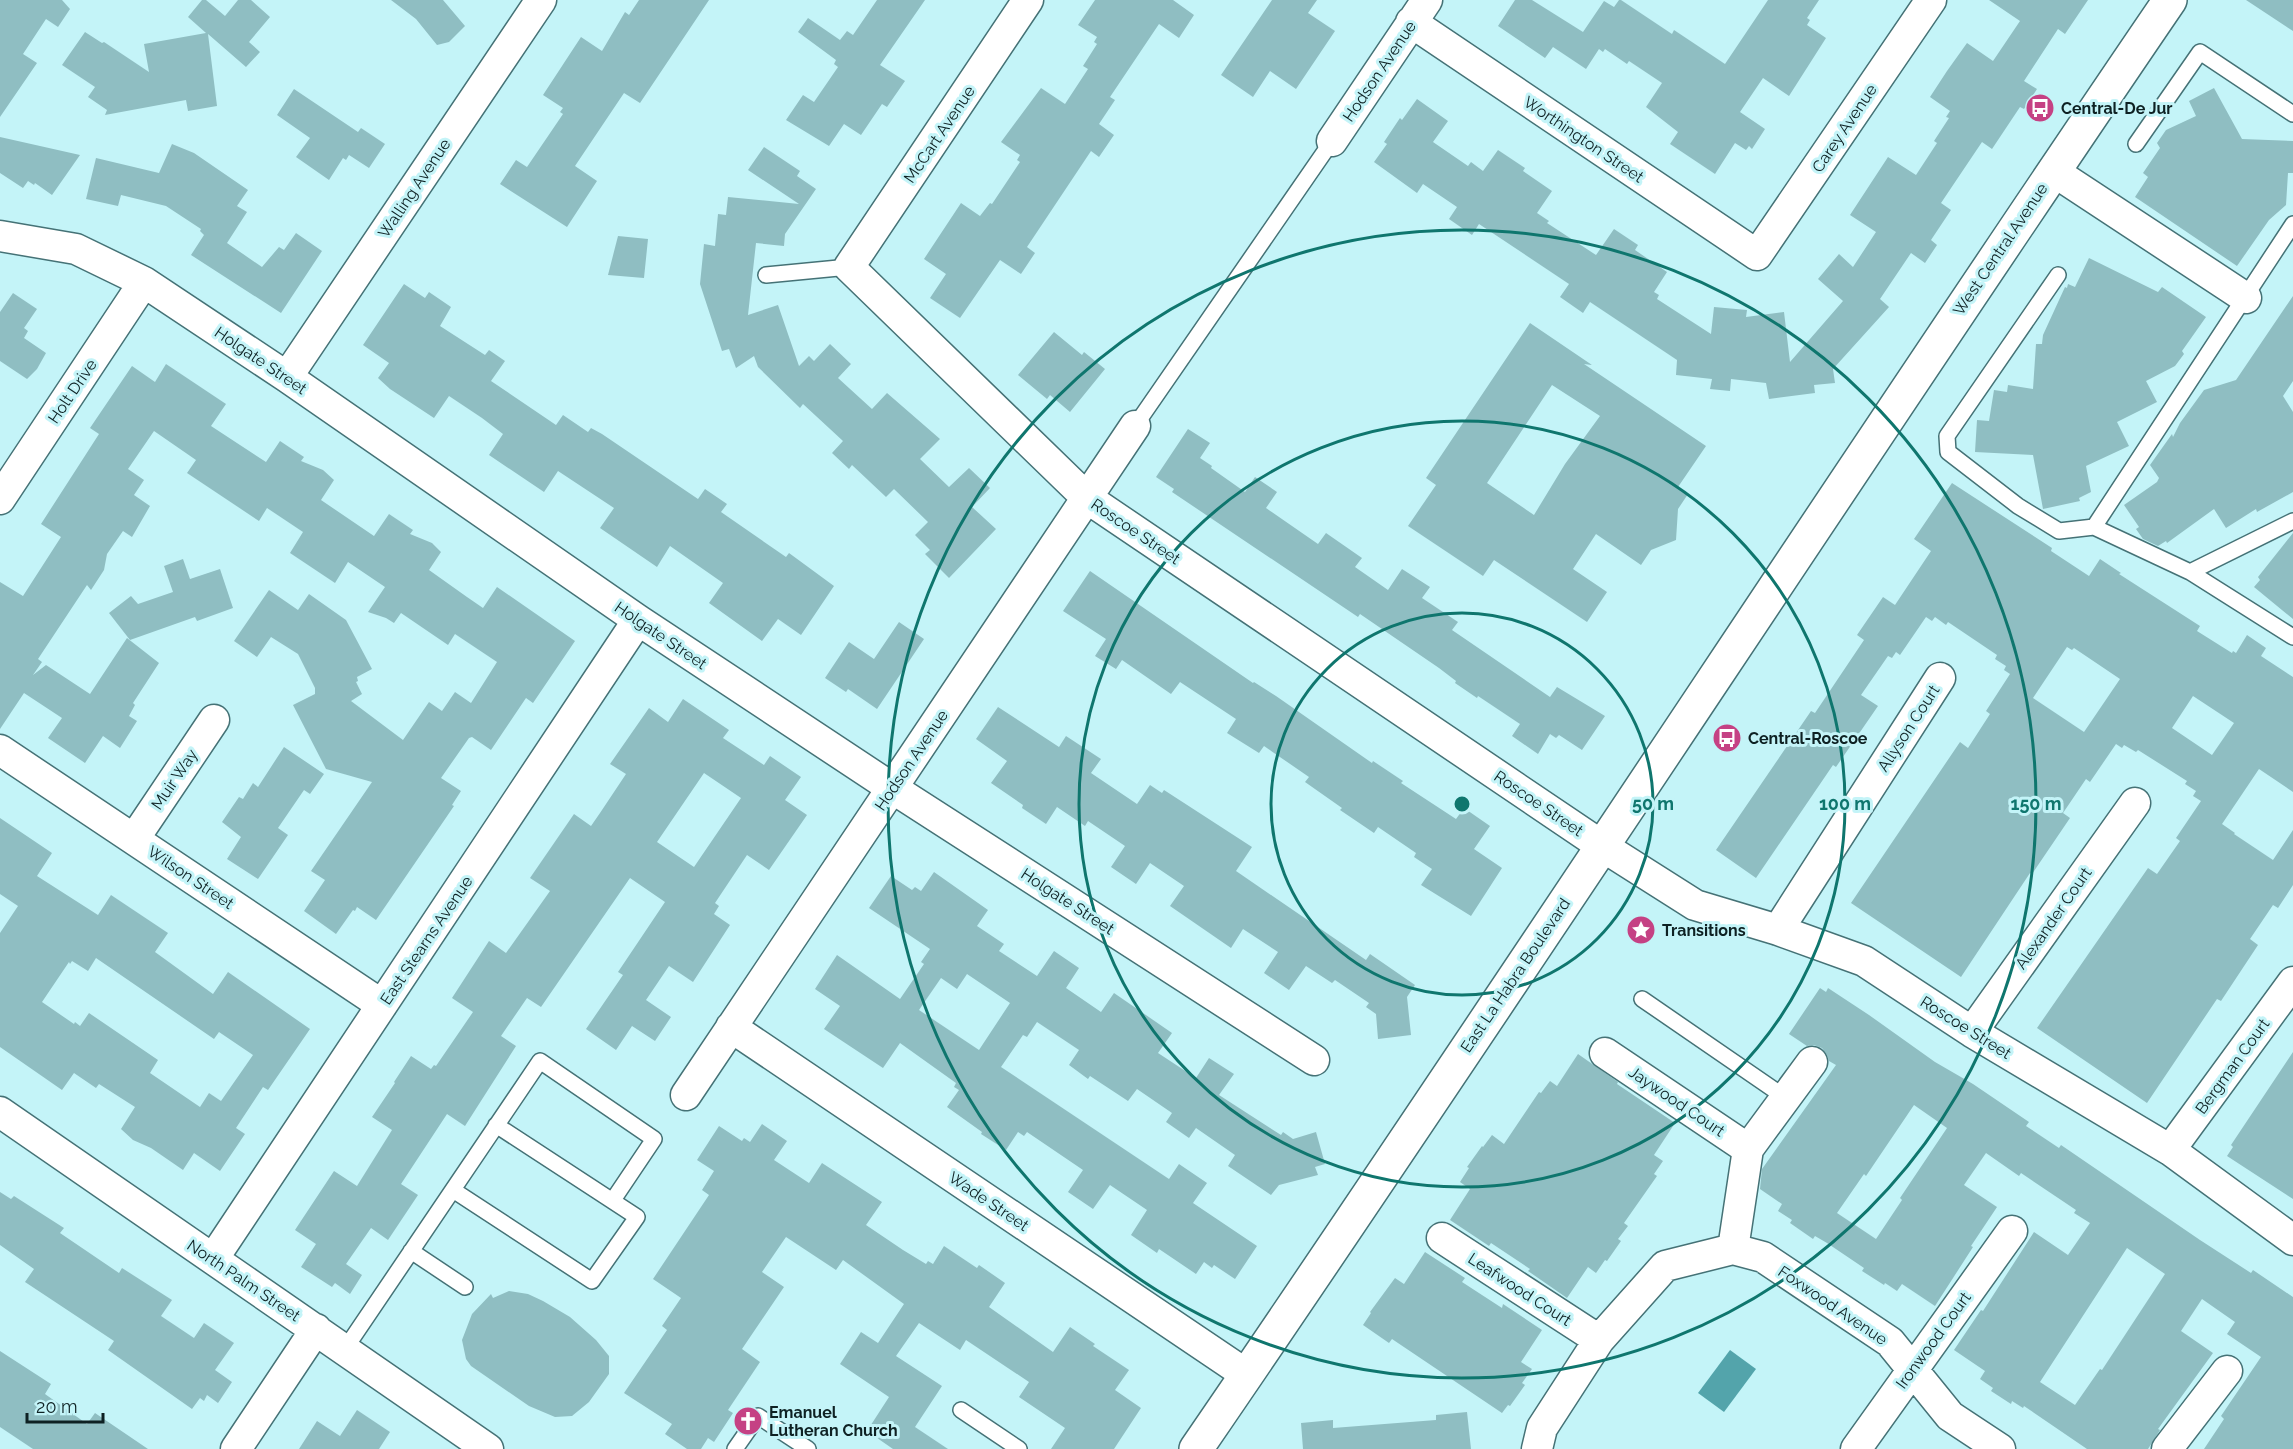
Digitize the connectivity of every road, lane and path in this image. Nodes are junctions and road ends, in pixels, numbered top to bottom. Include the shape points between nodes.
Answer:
1 (541, 0) edge
2 (1028, 0) edge
3 (1931, 0) edge
4 (2170, 0) edge
5 (1419, 11) edge
6 (2293, 114) edge
7 (1332, 141) joint
8 (2136, 144) dead end
9 (2053, 171) junction
10 (2293, 224) edge
11 (0, 236) edge
12 (1757, 255) joint
13 (849, 267) junction
14 (766, 275) dead end
15 (2058, 275) dead end
16 (144, 282) junction
17 (2246, 298) junction
18 (287, 377) junction
19 (1135, 426) joint
20 (1087, 498) junction
21 (0, 499) edge
22 (1832, 500) joint
23 (2293, 521) edge
24 (2094, 527) junction
25 (2190, 572) junction
26 (638, 620) junction
27 (2293, 637) edge
28 (1940, 678) dead end
29 (214, 720) dead end
30 (0, 750) edge
31 (892, 788) junction
32 (2135, 803) dead end
33 (134, 839) junction
34 (1602, 846) junction
35 (1778, 930) junction
36 (2293, 982) edge
37 (1642, 999) dead end
38 (382, 1005) junction
39 (731, 1027) junction
40 (1972, 1032) junction
41 (1605, 1053) dead end
42 (1314, 1060) dead end
43 (1812, 1062) dead end
44 (686, 1095) dead end
45 (1786, 1098) junction
46 (0, 1112) edge
47 (496, 1125) junction
48 (1748, 1149) junction
49 (2170, 1149) junction
50 (453, 1190) junction
51 (613, 1200) junction
52 (2012, 1231) dead end
53 (1442, 1238) dead end
54 (2293, 1240) edge
55 (1733, 1249) junction
56 (411, 1251) junction
57 (213, 1259) junction
58 (465, 1287) dead end
59 (316, 1329) junction
60 (1599, 1340) junction
61 (345, 1349) junction
62 (1911, 1369) junction
63 (2227, 1371) dead end
64 (1246, 1375) junction
65 (961, 1410) dead end
66 (236, 1449) edge
67 (488, 1449) edge
68 (735, 1449) edge
69 (808, 1449) edge
70 (1019, 1449) edge
71 (1196, 1449) edge
72 (1537, 1449) edge
73 (1856, 1449) edge
74 (2000, 1449) edge
75 (2167, 1449) edge

1 - 18 street, Walling Avenue
2 - 13 street, McCart Avenue
3 - 12 street, Carey Avenue
4 - 9 main road, West Central Avenue
5 - 7 street, Hodson Avenue
5 - 12 street, Worthington Street
6 - 8 lane via 2200,52
7 - 19 lane
9 - 17 street
9 - 22 main road, West Central Avenue
10 - 17 lane
11 - 16 street, Holgate Street via 76,249
13 - 14 lane
13 - 20 street, Roscoe Street
15 - 24 lane via 1947,436 1948,452 2059,531
16 - 18 street, Holgate Street
16 - 21 street, Holt Drive
17 - 24 lane
18 - 26 street, Holgate Street
19 - 20 street, Hodson Avenue
20 - 31 street, Hodson Avenue
20 - 34 street, Roscoe Street
22 - 34 main road, East La Habra Boulevard
23 - 25 lane
24 - 25 lane
25 - 27 lane
26 - 31 street, Holgate Street
26 - 38 street, East Stearns Avenue
28 - 35 street, Allyson Court
29 - 33 street, Muir Way
30 - 33 street, Wilson Street
31 - 39 street, Hodson Avenue
31 - 42 street, Holgate Street
32 - 40 street, Alexander Court
33 - 38 street, Wilson Street
34 - 35 street, Roscoe Street via 1695,905
34 - 64 main road, East La Habra Boulevard
35 - 40 street, Roscoe Street via 1864,961
36 - 49 street, Bergman Court
37 - 45 lane
38 - 57 street, East Stearns Avenue
39 - 44 street, Hodson Avenue
39 - 64 street, Wade Street
40 - 49 street, Roscoe Street
41 - 48 street, Jaywood Court
43 - 45 street
45 - 48 street
46 - 57 street, North Palm Street
47 - 50 lane
47 - 51 lane
47 - 51 lane via 540,1061 654,1139
48 - 55 street
49 - 54 street, Roscoe Street
50 - 51 lane via 592,1281 637,1216
50 - 56 lane
52 - 62 street, Ironwood Court
53 - 60 street, Leafwood Court
55 - 60 street via 1665,1266
55 - 62 street, Foxwood Avenue via 1762,1257 1890,1342
56 - 58 lane
56 - 61 lane
57 - 59 street, North Palm Street
59 - 61 street, North Palm Street
59 - 66 street
60 - 72 street via 1542,1428
61 - 67 street, North Palm Street
62 - 73 street, Ironwood Court
62 - 74 street, Foxwood Avenue via 1950,1416
63 - 75 street
64 - 71 main road, East La Habra Boulevard
65 - 70 lane
68 - 69 lane via 758,1416

